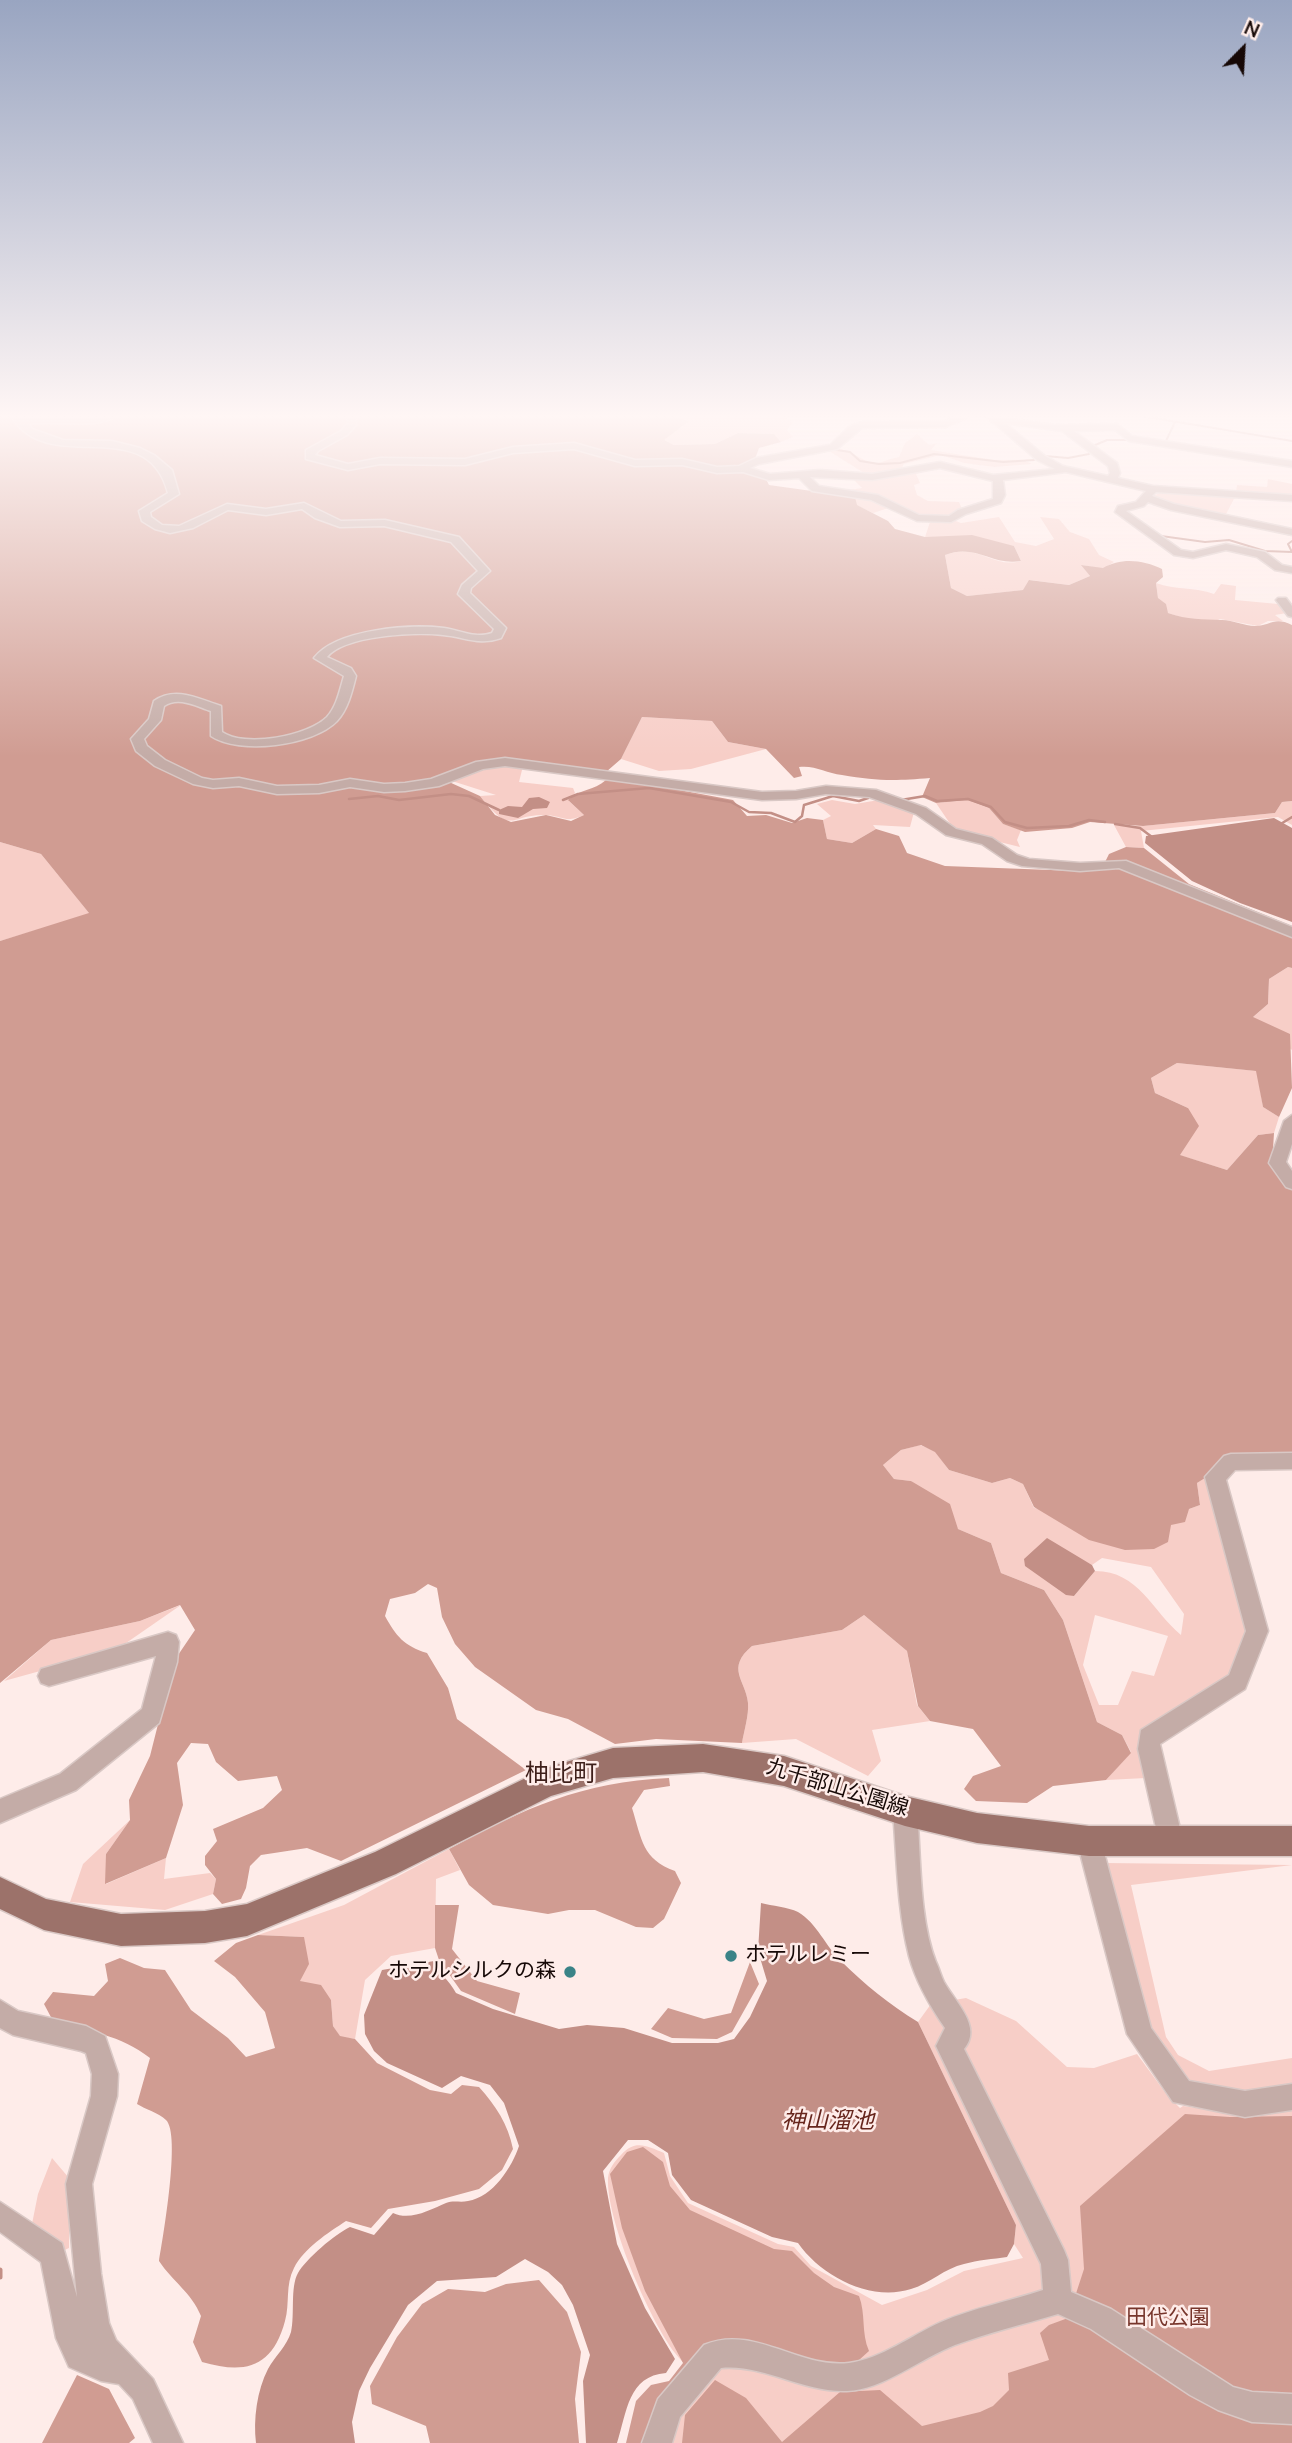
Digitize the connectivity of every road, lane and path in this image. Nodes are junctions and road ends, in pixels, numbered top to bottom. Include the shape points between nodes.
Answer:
1 (404, 529) edge
2 (1143, 529) edge
3 (1292, 570) edge
4 (1289, 598) edge
5 (1292, 614) edge
6 (1292, 932) edge
7 (1291, 1125) edge
8 (1292, 1183) edge
9 (1292, 1461) edge
10 (49, 1676) dead end
11 (0, 1811) edge
12 (905, 1811) junction
13 (1171, 1840) junction
14 (1292, 1840) edge
15 (1089, 1841) junction
16 (0, 1893) edge
17 (0, 2014) edge
18 (1292, 2096) edge
19 (0, 2216) edge
20 (1058, 2300) junction
21 (126, 2371) junction
22 (1292, 2409) edge
23 (168, 2443) edge
24 (657, 2443) edge

1 - 6 street via 455,538 484,571 464,594 500,628 497,635 480,640 443,631 387,632 328,649 320,658 350,676 337,713 316,731 253,745 232,744 216,733 218,713 212,706 181,697 163,700 155,720 137,739 141,748 175,772 214,785 239,782 277,790 350,783 384,789 434,783 481,765 505,762 762,796 856,791 921,811 951,832 996,845 1027,863 1121,864
2 - 3 street via 1173,551 1193,555 1226,547 1261,554 1279,568
4 - 5 street
7 - 8 street via 1277,1163
9 - 13 street via 1231,1462 1215,1477 1257,1631 1237,1682 1149,1738
10 - 11 street via 168,1642 151,1715 68,1782
12 - 15 main road, 九千部山公園線 via 977,1828
12 - 16 main road, 九千部山公園線 via 757,1765 703,1758 613,1763 546,1783 385,1863 247,1920 205,1927 121,1930 44,1914
12 - 20 street via 922,1957 934,1990 957,2025 958,2037 949,2046 1054,2260
13 - 14 main road, 九千部山公園線
13 - 15 main road, 九千部山公園線
15 - 18 street via 1140,2034 1182,2093 1245,2104
17 - 21 street via 13,2022 86,2039 96,2045 102,2059 104,2096 79,2185 95,2324 106,2350
19 - 21 street via 52,2253 70,2338 79,2357
20 - 22 street via 1101,2319 1228,2400 1252,2407
20 - 24 street via 949,2333 883,2366 849,2377 817,2375 741,2352 715,2355 668,2409
21 - 23 street via 143,2389

